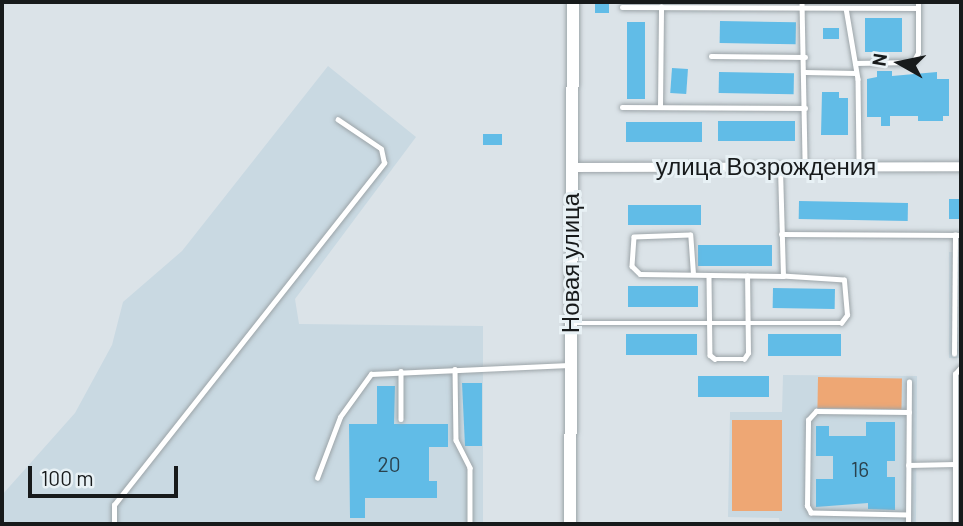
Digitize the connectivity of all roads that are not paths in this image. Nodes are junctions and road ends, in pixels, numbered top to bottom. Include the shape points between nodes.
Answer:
1 (573, 2) edge
2 (722, 5) edge
3 (802, 5) edge
4 (918, 5) edge
5 (622, 7) dead end
6 (661, 7) junction
7 (846, 8) junction
8 (711, 56) dead end
9 (805, 57) junction
10 (855, 63) junction
11 (805, 72) junction
12 (857, 73) junction
13 (622, 107) dead end
14 (660, 107) junction
15 (805, 108) junction
16 (338, 120) dead end
17 (780, 166) junction
18 (805, 166) junction
19 (859, 166) junction
20 (961, 166) edge
21 (570, 167) junction
22 (781, 234) junction
23 (958, 235) edge
24 (693, 274) junction
25 (747, 276) junction
26 (783, 276) junction
27 (709, 277) junction
28 (570, 323) junction
29 (710, 323) junction
30 (748, 324) junction
31 (954, 354) dead end
32 (570, 365) junction
33 (961, 367) edge
34 (455, 369) junction
35 (401, 371) junction
36 (909, 382) dead end
37 (909, 412) junction
38 (401, 419) dead end
39 (955, 464) junction
40 (908, 465) junction
41 (317, 478) dead end
42 (908, 515) junction
43 (113, 523) edge
44 (103, 524) edge
45 (470, 524) edge
46 (570, 524) edge
47 (908, 524) edge
48 (955, 524) edge

1 - 21 street, Новая улица
2 - 3 lane
2 - 6 lane
3 - 7 lane
3 - 9 lane
4 - 7 lane
4 - 10 lane via 918,53 913,62
5 - 6 lane
6 - 14 lane
7 - 10 lane
8 - 9 lane
9 - 11 lane
10 - 12 lane
11 - 12 lane
11 - 15 lane
12 - 19 lane
13 - 14 lane
14 - 15 lane
15 - 18 lane
16 - 43 lane via 381,149 384,163 114,505
17 - 18 street, улица Возрождения
17 - 21 street, улица Возрождения
17 - 22 lane
18 - 19 street, улица Возрождения
19 - 20 street, улица Возрождения
21 - 28 street, Новая улица
22 - 23 lane
22 - 26 lane
23 - 31 lane
24 - 24 lane via 635,272 634,237 690,235
24 - 27 lane
25 - 26 lane
25 - 27 lane
25 - 30 lane
26 - 30 lane via 844,280 845,320
27 - 29 lane
28 - 29 lane
28 - 32 street, Новая улица
29 - 30 lane
29 - 30 lane via 710,355 715,359 744,359
32 - 34 lane
32 - 46 street, Новая улица
33 - 39 lane via 955,374
34 - 35 lane
34 - 45 lane via 456,440 470,468
35 - 38 lane
35 - 41 lane via 367,377 340,417
36 - 37 lane
37 - 40 lane
37 - 42 lane via 813,412 808,420 807,506 811,513
39 - 40 lane
39 - 48 lane
40 - 42 lane
42 - 47 lane
43 - 44 lane

